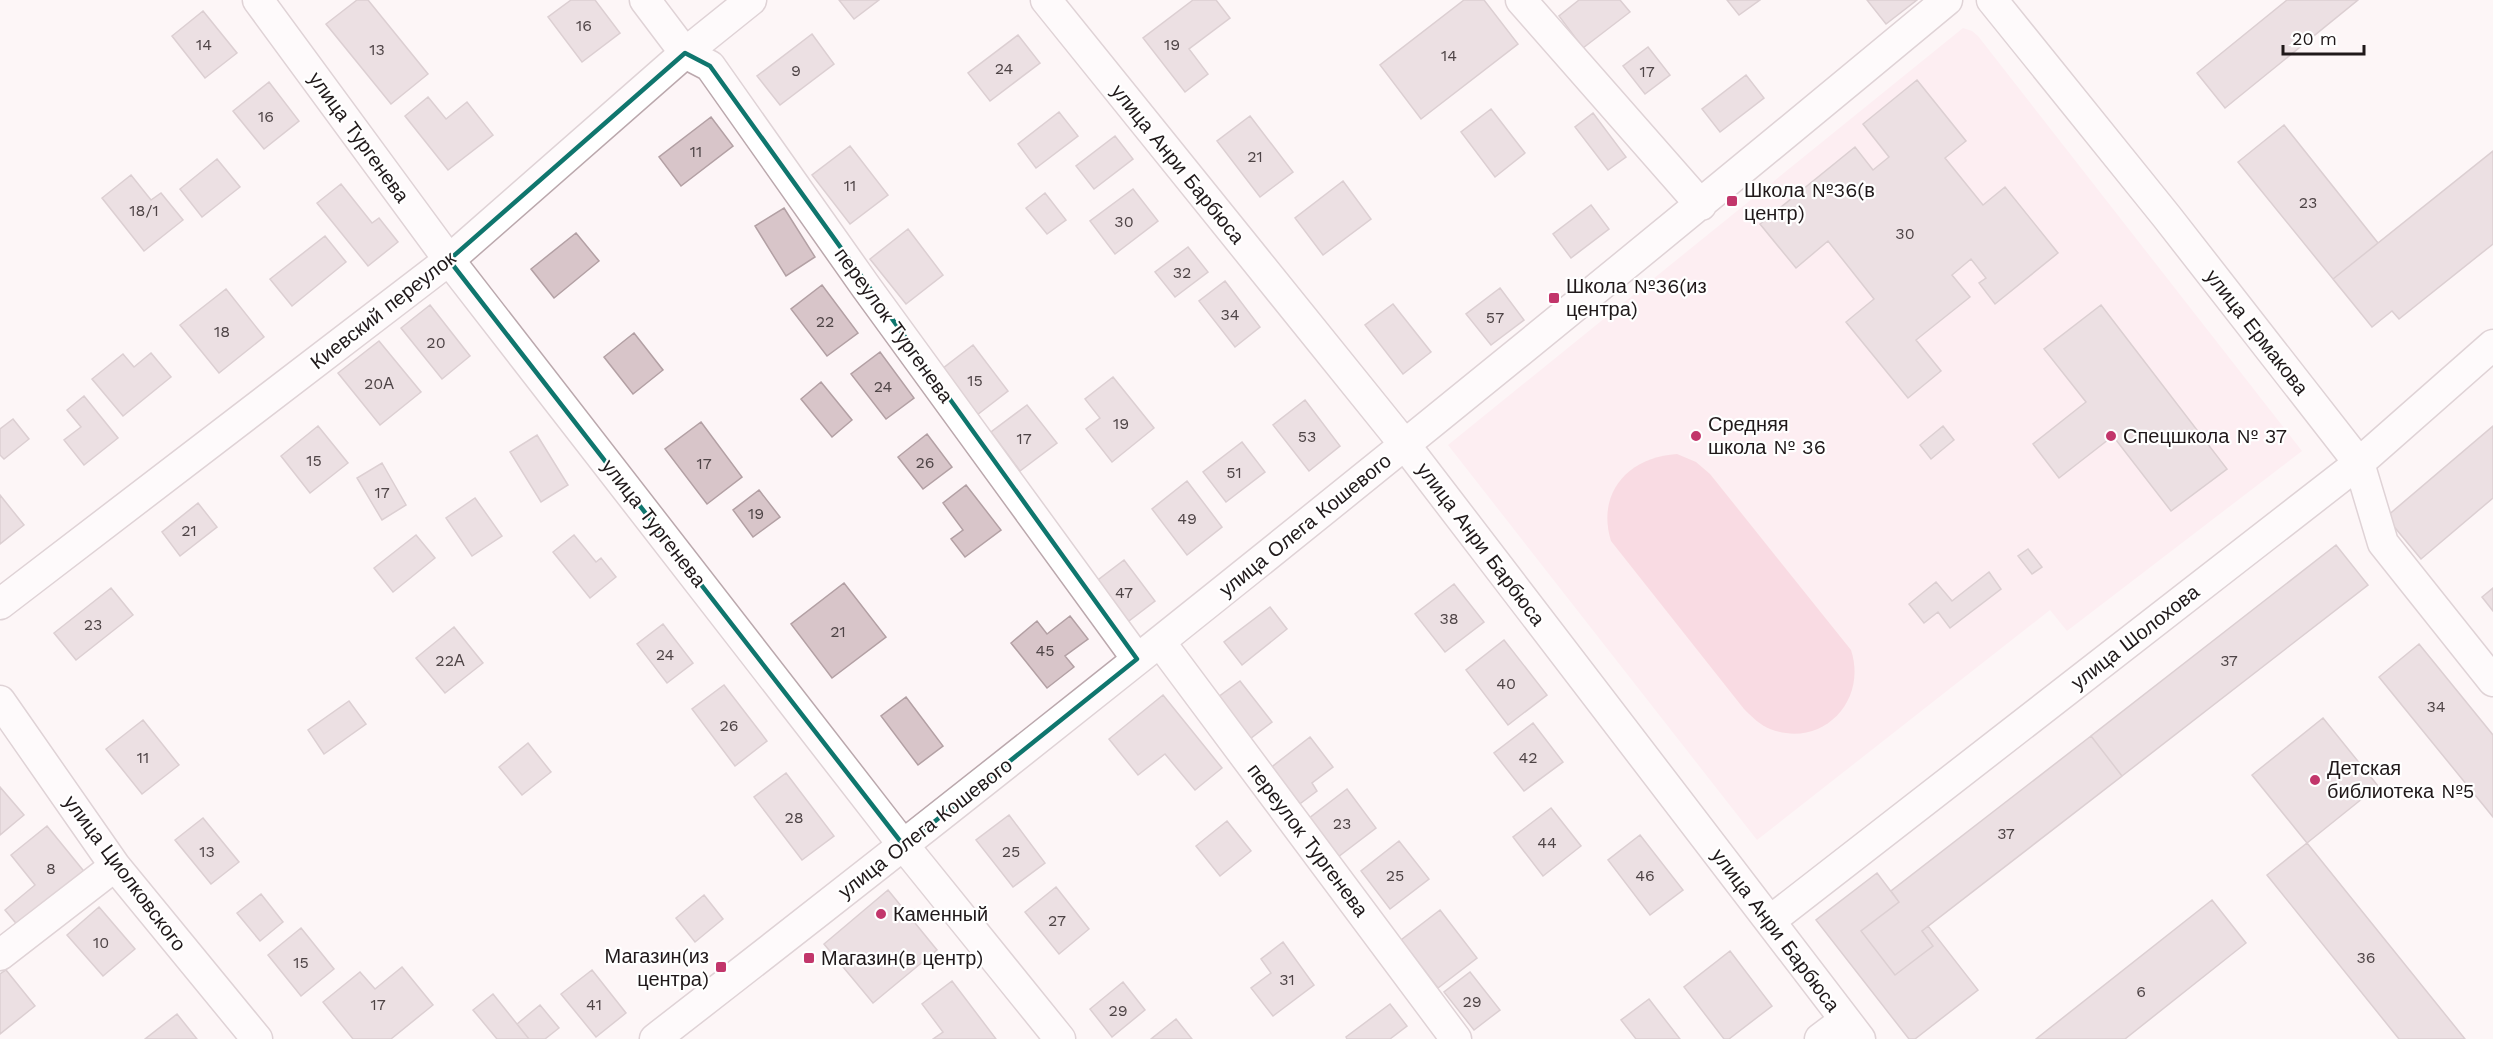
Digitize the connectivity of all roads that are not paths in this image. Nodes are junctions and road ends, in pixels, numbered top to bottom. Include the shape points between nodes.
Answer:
1 (258, 0) edge
2 (645, 0) edge
3 (751, 0) edge
4 (1046, 0) edge
5 (1521, 0) edge
6 (1947, 0) edge
7 (1992, 0) edge
8 (685, 53) junction
9 (1701, 205) junction
10 (449, 260) junction
11 (2493, 345) edge
12 (1405, 445) junction
13 (2360, 463) junction
14 (0, 604) edge
15 (1148, 650) junction
16 (2493, 681) edge
17 (0, 701) edge
18 (904, 846) junction
19 (115, 866) junction
20 (1770, 921) junction
21 (0, 955) edge
22 (1853, 1030) edge
23 (257, 1039) edge
24 (654, 1039) edge
25 (1060, 1039) edge
26 (1456, 1039) edge
27 (1820, 1039) edge

1 - 10 street, улица Тургенева
2 - 8 street, переулок Тургенева
3 - 8 street, Киевский переулок
4 - 12 street, улица Анри Барбюса
5 - 9 street
6 - 9 street, улица Олега Кошевого
7 - 13 street, улица Ермакова
8 - 10 street, Киевский переулок
8 - 15 street, переулок Тургенева via 710,66 866,287
9 - 12 street, улица Олега Кошевого
10 - 14 street, Киевский переулок
10 - 18 street, улица Тургенева
11 - 13 street, улица Шолохова
12 - 15 street, улица Олега Кошевого
12 - 20 street, улица Анри Барбюса
13 - 16 street, улица Ермакова via 2383,543
13 - 20 street, улица Шолохова
15 - 18 street, улица Олега Кошевого
15 - 26 street, переулок Тургенева
17 - 19 street, улица Циолковского
18 - 24 street, улица Олега Кошевого
18 - 25 street, улица Тургенева
19 - 21 street
19 - 23 street, улица Циолковского
20 - 22 street, улица Анри Барбюса
22 - 27 street

